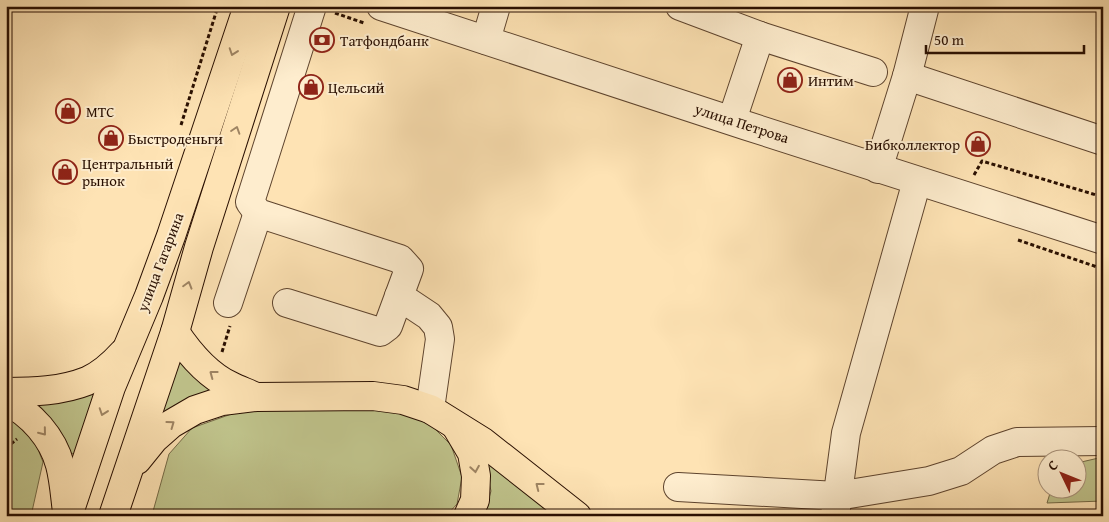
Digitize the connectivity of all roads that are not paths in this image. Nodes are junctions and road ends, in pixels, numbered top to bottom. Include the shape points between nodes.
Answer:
1 (248, 6) edge
2 (276, 6) edge
3 (312, 6) edge
4 (381, 6) edge
5 (496, 6) edge
6 (680, 6) edge
7 (925, 6) edge
8 (760, 36) junction
9 (486, 40) junction
10 (873, 72) dead end
11 (907, 76) junction
12 (732, 120) junction
13 (1103, 141) edge
14 (878, 169) junction
15 (917, 181) junction
16 (258, 213) junction
17 (1103, 240) edge
18 (399, 296) junction
19 (287, 303) dead end
20 (229, 314) road end
21 (175, 332) junction
22 (126, 350) junction
23 (6, 392) edge
24 (256, 397) junction
25 (6, 401) edge
26 (430, 410) junction
27 (455, 425) junction
28 (1103, 441) edge
29 (127, 473) junction
30 (678, 487) dead end
31 (836, 506) edge
32 (68, 516) edge
33 (113, 516) edge
34 (468, 516) edge
35 (577, 516) edge

1 -> 22 main road, улица Гагарина via 171,236
21 -> 2 main road, улица Гагарина
3 - 16 street via 250,202
4 - 9 street, улица Петрова
5 - 9 street
6 - 8 street
7 - 11 street
8 - 10 street
8 - 12 street
9 - 12 street, улица Петрова
11 - 13 street
11 - 14 street
12 - 14 street, улица Петрова
14 - 15 street, улица Петрова
15 - 17 street, улица Петрова
15 - 31 street via 846,433
16 - 18 street via 400,259 409,269
16 - 20 street
18 - 19 street via 388,326 380,332
18 - 26 street via 429,316 438,327 440,339
24 -> 21 main road via 212,374 184,346
21 - 29 main road, улица Гагарина
22 - 23 main road via 112,365 87,381 59,388
22 -> 32 main road, улица Гагарина
24 - 26 main road via 373,396 403,400
29 -> 24 main road via 154,438 170,424 195,410 222,401
25 -> 32 main road via 24,412 54,449 60,465
26 - 27 main road
27 -> 34 main road via 472,453 476,476 475,500
35 -> 27 main road via 483,442
28 - 31 street via 1017,442 993,450 961,471
29 - 33 main road, улица Гагарина
30 - 31 street

